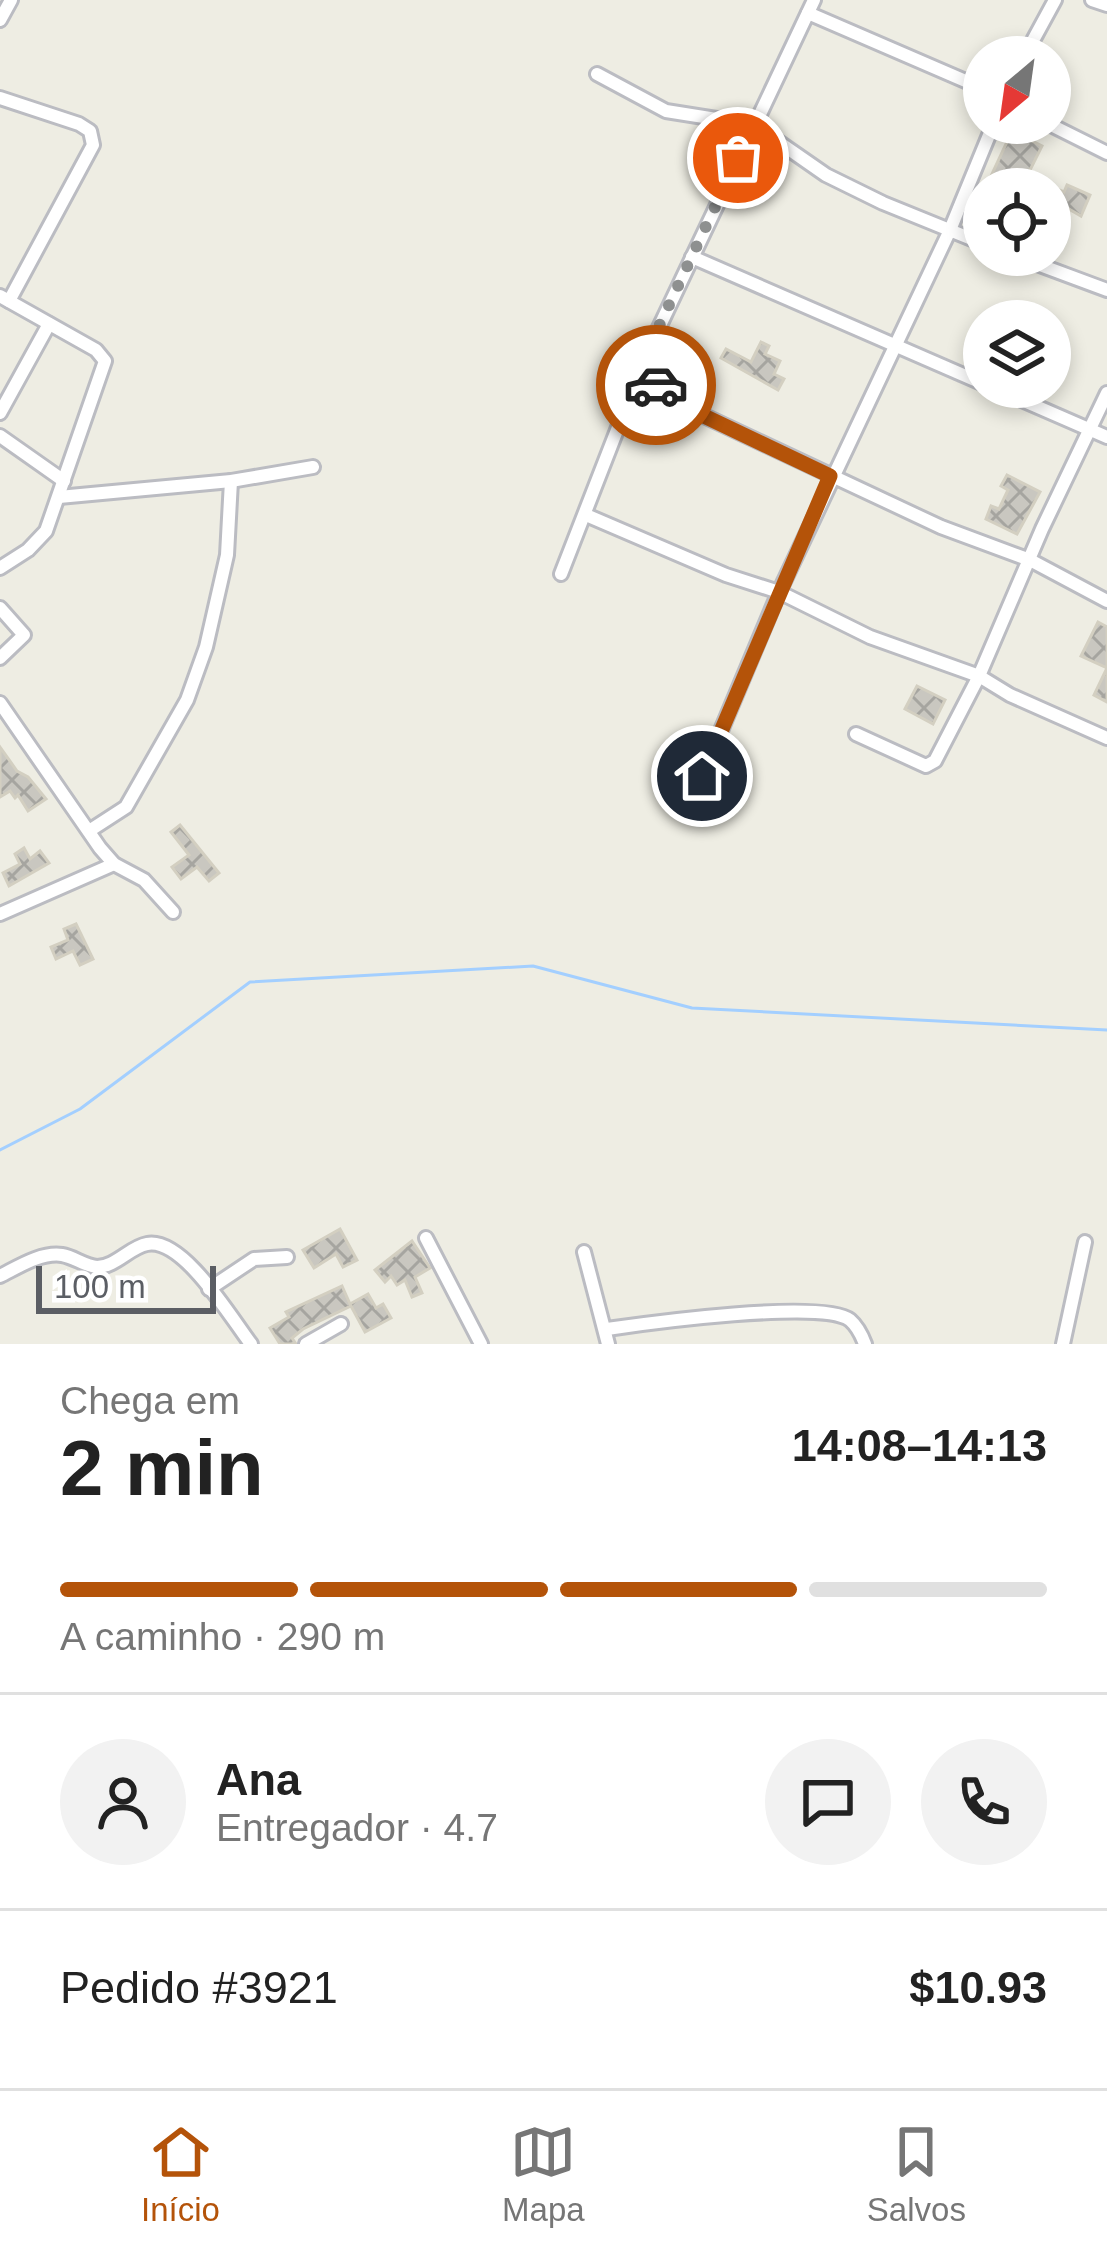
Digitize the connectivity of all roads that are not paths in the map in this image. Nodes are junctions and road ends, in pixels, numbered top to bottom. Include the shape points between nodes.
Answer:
1 (11, 0) edge
2 (1055, 0) edge
3 (1092, 0) edge
4 (1107, 5) edge
5 (811, 7) edge
6 (0, 20) edge
7 (1035, 36) edge
8 (598, 74) dead end
9 (963, 79) edge
10 (0, 98) edge
11 (754, 125) junction
12 (1071, 135) edge
13 (985, 144) edge
14 (1107, 153) edge
15 (950, 230) junction
16 (963, 235) edge
17 (692, 256) junction
18 (1069, 276) edge
19 (1107, 290) edge
20 (5, 298) edge
21 (49, 324) junction
22 (895, 346) junction
23 (647, 352) junction
24 (963, 375) edge
25 (1107, 393) edge
26 (1042, 408) edge
27 (0, 413) edge
28 (1091, 429) junction
29 (0, 436) edge
30 (1107, 437) edge
31 (313, 467) dead end
32 (830, 476) junction
33 (64, 482) junction
34 (231, 482) junction
35 (59, 497) junction
36 (586, 515) junction
37 (1030, 560) junction
38 (0, 568) edge
39 (562, 574) dead end
40 (778, 592) junction
41 (1107, 602) edge
42 (0, 608) edge
43 (0, 658) edge
44 (979, 676) junction
45 (0, 703) edge
46 (856, 734) dead end
47 (1107, 738) edge
48 (702, 776) dead end
49 (89, 831) junction
50 (114, 864) junction
51 (172, 912) dead end
52 (0, 914) edge
53 (426, 1238) dead end
54 (1084, 1242) dead end
55 (584, 1252) dead end
56 (287, 1257) dead end
57 (0, 1276) edge
58 (209, 1288) junction
59 (340, 1324) dead end
60 (607, 1328) junction
61 (251, 1344) edge
62 (306, 1344) edge
63 (481, 1344) edge
64 (608, 1344) edge
65 (865, 1344) edge
66 (1064, 1344) edge

1 - 6 street
2 - 7 street
3 - 4 street
5 - 9 street
5 - 11 street
8 - 11 street via 666,111
10 - 20 street via 79,124 93,145
11 - 15 street via 826,175
11 - 17 street
12 - 14 street
13 - 15 street
15 - 16 street
15 - 22 street
17 - 22 street
17 - 23 street
18 - 19 street
20 - 21 street
21 - 27 street
21 - 33 street via 105,361
22 - 24 street
22 - 32 street
23 - 32 street via 654,382 669,397
23 - 36 street
25 - 28 street
26 - 28 street
28 - 30 street
28 - 37 street
29 - 33 street
31 - 34 street
32 - 37 street
32 - 40 street
33 - 35 street
34 - 35 street
34 - 49 street via 227,556 187,700 126,807
35 - 38 street via 40,540
36 - 39 street
36 - 40 street
37 - 41 street
37 - 44 street
40 - 44 street via 870,637
40 - 48 street
42 - 43 street via 24,635
44 - 46 street via 926,766
44 - 47 street
45 - 49 street
49 - 50 street
50 - 51 street via 144,880
50 - 52 street
53 - 63 street
54 - 66 street
55 - 60 street
56 - 58 street via 254,1259
57 - 58 street via 49,1256 106,1265 159,1244 179,1252
58 - 61 street
59 - 62 street
60 - 64 street
60 - 65 street via 782,1309 839,1315

